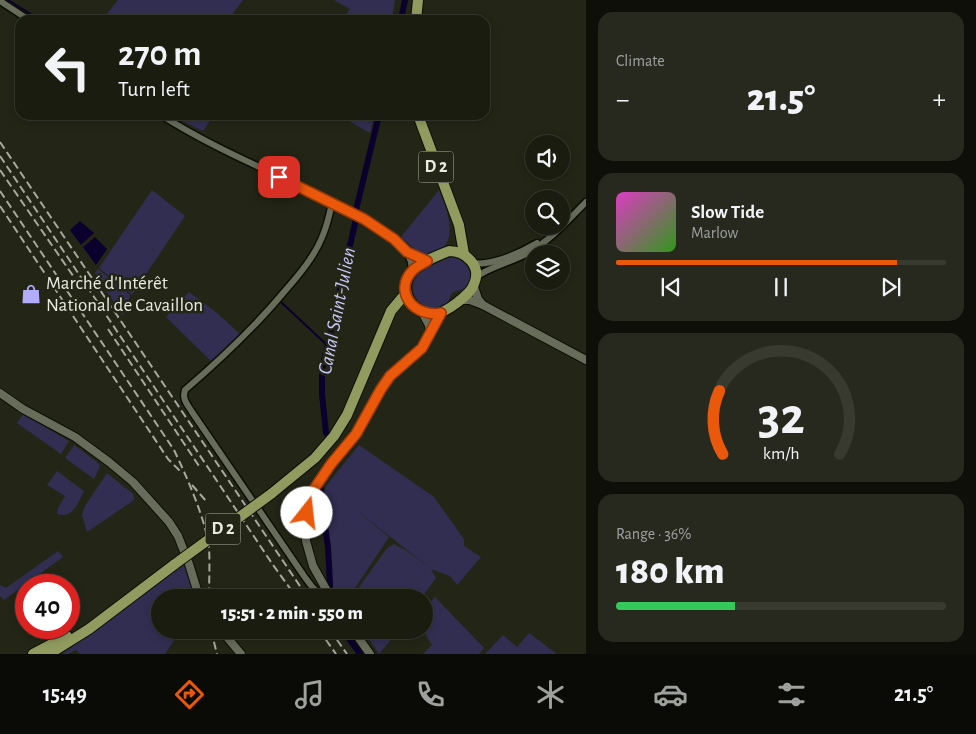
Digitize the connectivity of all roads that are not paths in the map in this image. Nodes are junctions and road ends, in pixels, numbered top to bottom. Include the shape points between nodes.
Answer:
1 (418, 0) edge
2 (0, 1) edge
3 (21, 15) edge
4 (416, 15) edge
5 (170, 120) edge
6 (420, 120) edge
7 (332, 202) junction
8 (586, 202) edge
9 (456, 218) junction
10 (570, 218) edge
11 (550, 235) edge
12 (553, 235) edge
13 (448, 251) junction
14 (407, 252) junction
15 (464, 254) junction
16 (427, 261) junction
17 (473, 263) junction
18 (412, 271) junction
19 (475, 282) junction
20 (406, 293) junction
21 (459, 300) junction
22 (483, 305) junction
23 (412, 306) junction
24 (422, 312) junction
25 (441, 313) junction
26 (430, 334) junction
27 (379, 342) junction
28 (586, 360) edge
29 (0, 393) edge
30 (197, 589) edge
31 (313, 589) edge
32 (326, 589) edge
33 (117, 607) junction
34 (229, 639) edge
35 (359, 639) edge
36 (33, 654) edge
37 (49, 654) edge
38 (241, 654) edge
39 (370, 654) edge

1 - 4 main road
2 - 3 street
5 - 7 street via 231,155
6 - 9 main road, D 2
7 - 14 street via 378,228
7 - 31 street via 323,236 296,278 253,328 185,390 184,395 185,402
8 - 10 street
9 - 13 main road, D 2 via 455,236
9 - 15 main road, D 2
11 - 17 street via 491,263
12 - 19 street via 528,253 487,270
13 - 15 main road
13 - 16 main road
14 - 16 street
14 - 18 street
15 - 17 main road
16 - 18 main road
17 - 19 main road
18 - 20 main road via 406,281
19 - 21 main road
19 - 22 street via 478,299
20 - 23 main road
20 - 27 main road, D 2 via 391,311
21 - 22 street
21 - 25 main road
22 - 28 street
23 - 24 main road
23 - 27 main road, D 2 via 395,314
24 - 25 main road
24 - 26 street
25 - 26 street
26 - 32 street via 422,348 390,376 356,434 314,489 305,526 306,541 313,566
27 - 33 main road, D 2, bridge via 347,415 315,458
29 - 30 street via 76,437 134,482 170,522
33 - 36 main road, D 2
33 - 37 main road, D 2
34 - 38 street
35 - 39 street

